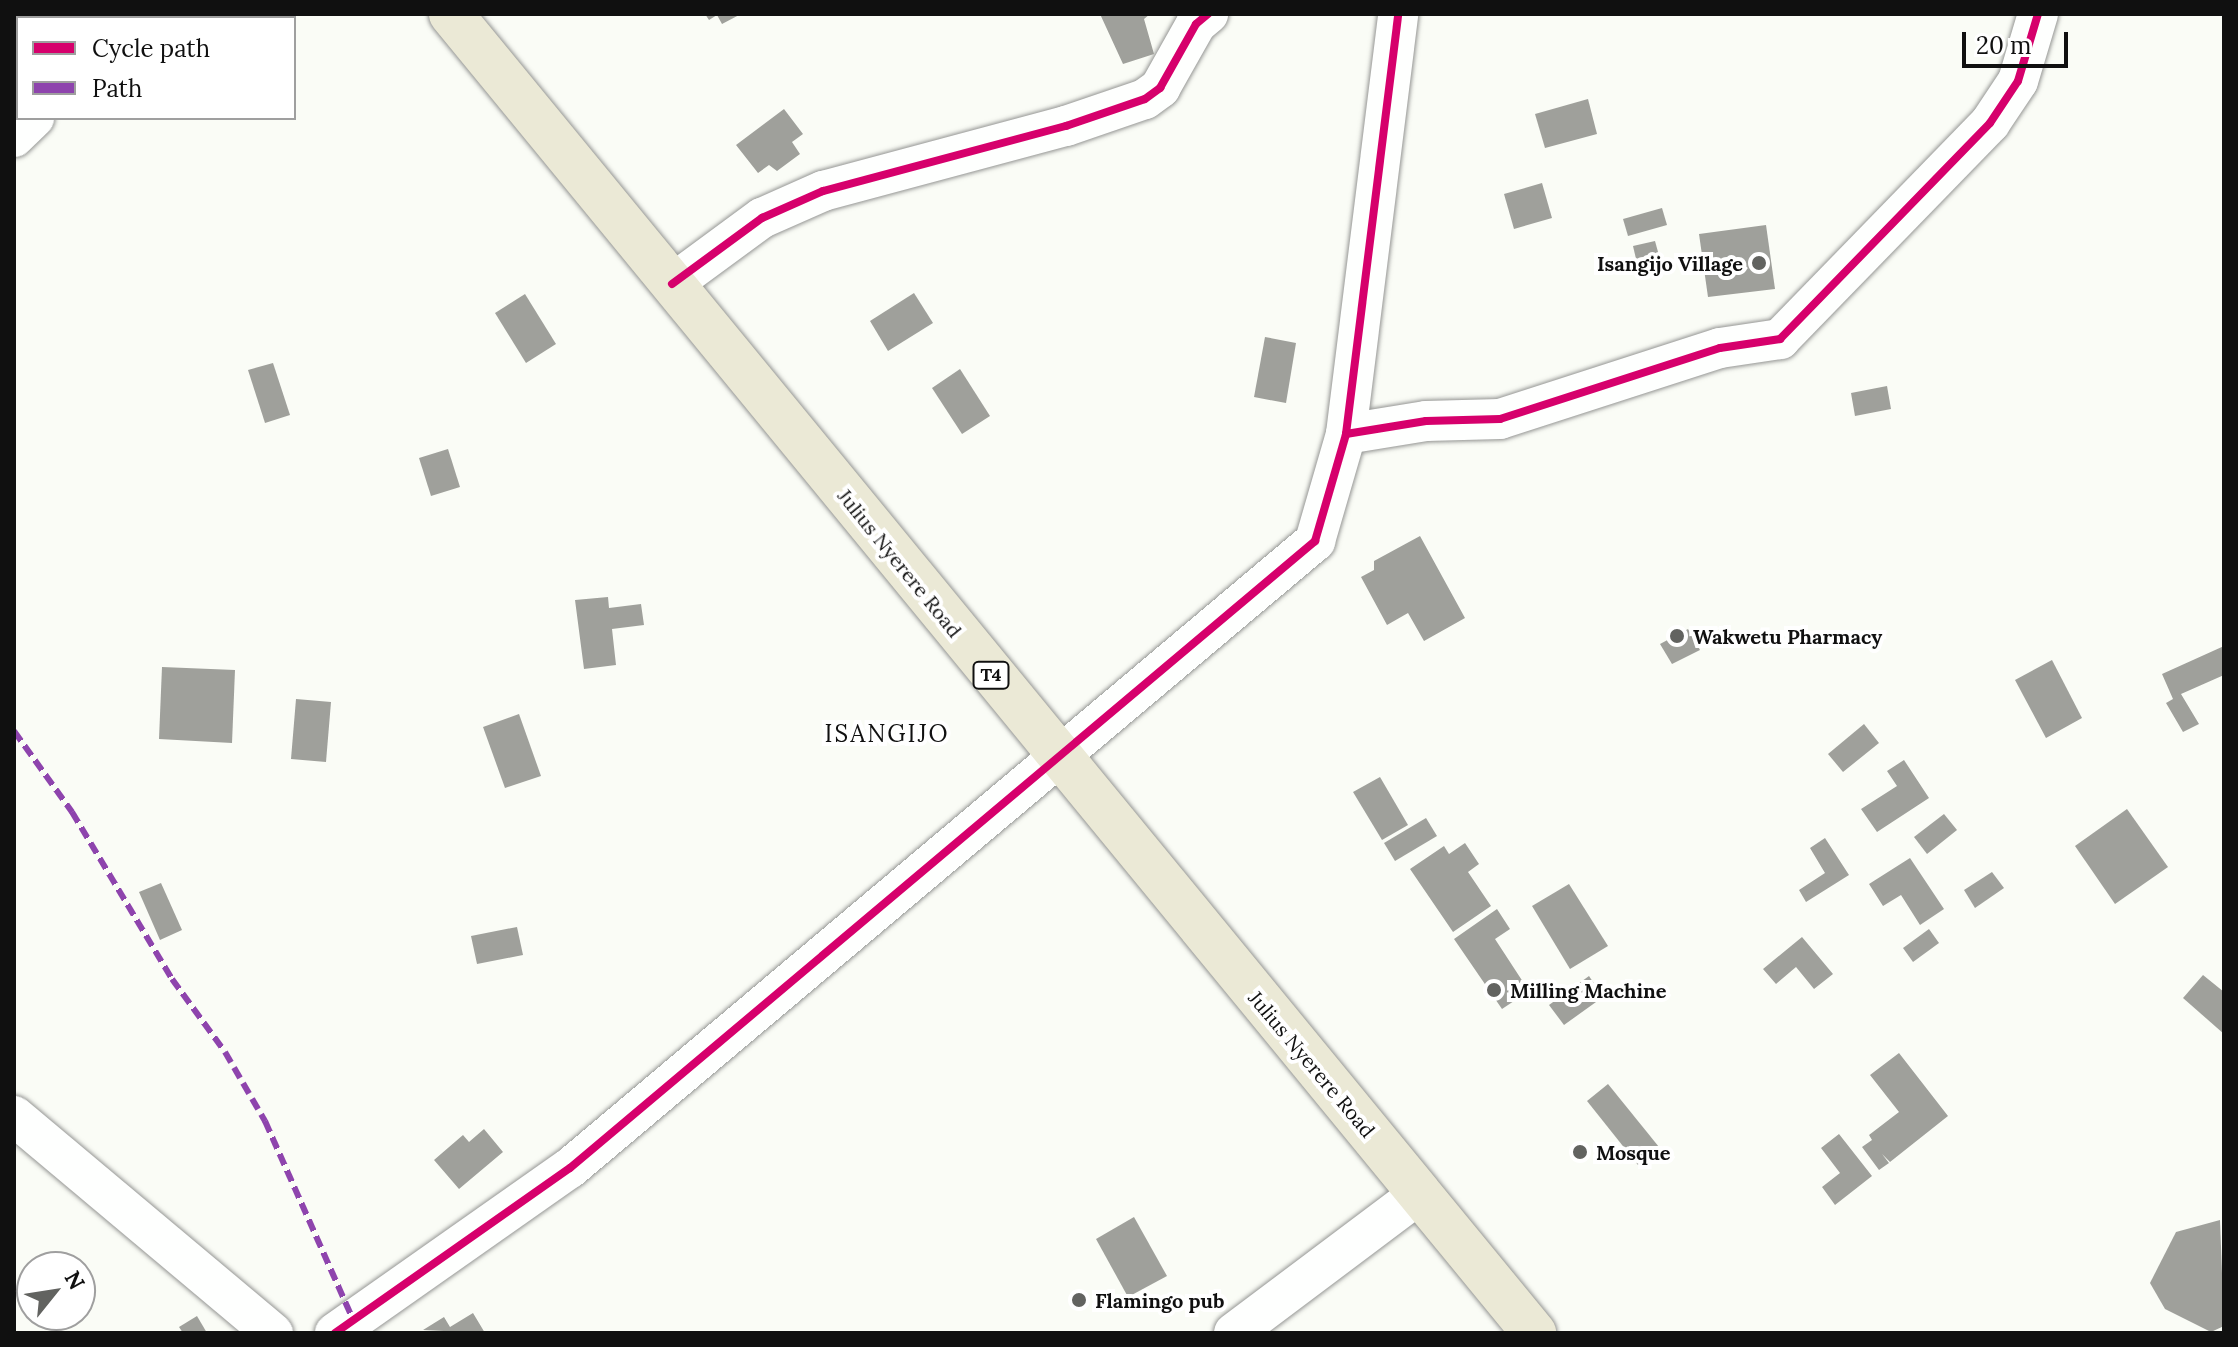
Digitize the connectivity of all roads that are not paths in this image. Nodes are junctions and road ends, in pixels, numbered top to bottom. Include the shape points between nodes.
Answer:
1 (451, 14) edge
2 (1208, 14) edge
3 (1398, 14) edge
4 (2038, 14) edge
5 (32, 120) edge
6 (14, 137) edge
7 (672, 284) junction
8 (1346, 434) junction
9 (1058, 757) junction
10 (14, 1116) edge
11 (1419, 1194) junction
12 (273, 1333) edge
13 (335, 1333) edge
14 (1234, 1333) edge
15 (1534, 1333) edge

1 - 7 highway, Julius Nyerere Road / T4
2 - 7 street via 1196,24 1160,88 1145,99 1066,126 823,191 762,218
3 - 8 street
4 - 8 street via 2018,81 1990,123 1780,339 1720,348 1500,419 1426,421
5 - 6 street
7 - 9 highway, Julius Nyerere Road / T4
8 - 9 street via 1315,541
9 - 11 highway, Julius Nyerere Road / T4
9 - 13 street via 570,1168
10 - 12 street
11 - 14 street
11 - 15 highway, Julius Nyerere Road / T4

